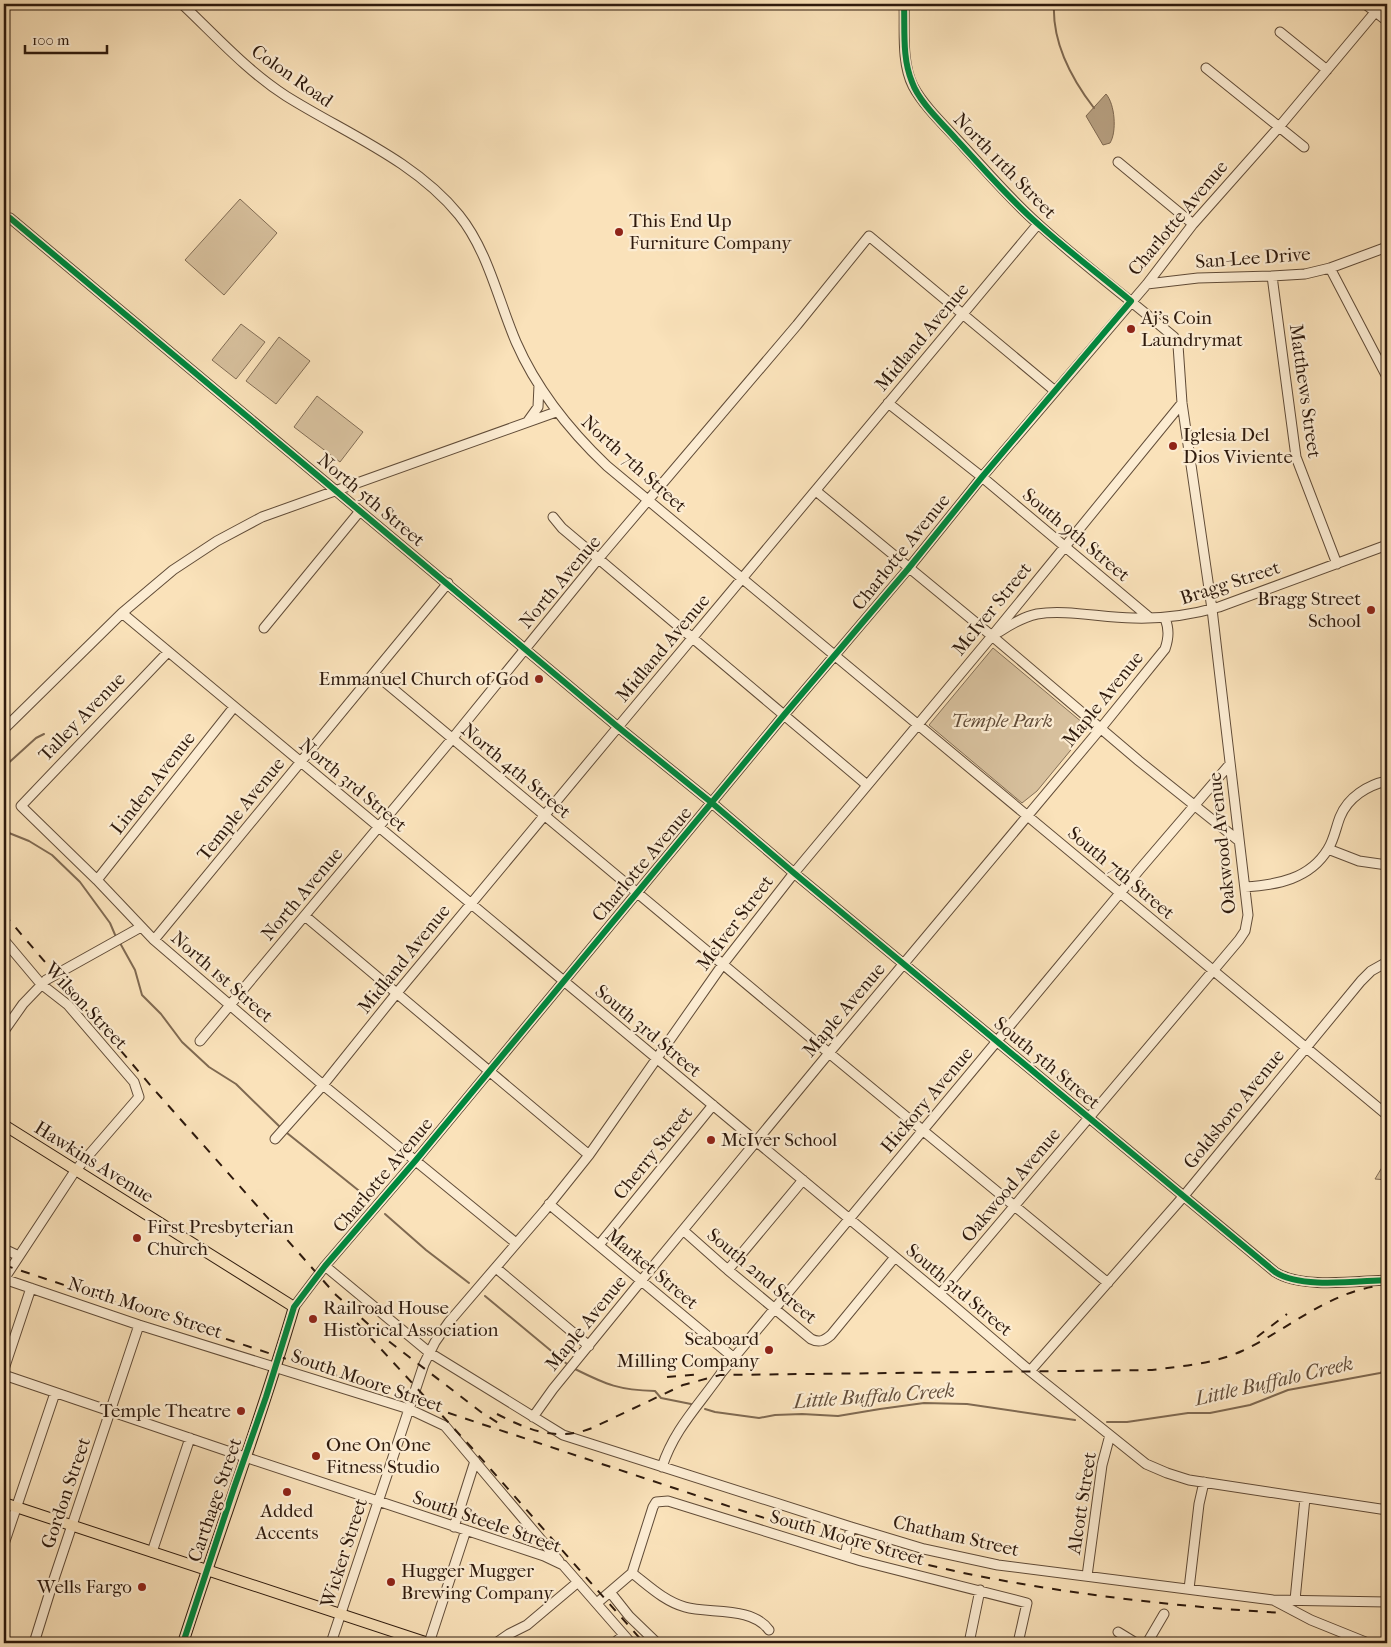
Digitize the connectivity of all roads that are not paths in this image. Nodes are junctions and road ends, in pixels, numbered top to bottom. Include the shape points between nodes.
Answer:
1 (182, 4) edge
2 (904, 4) edge
3 (1366, 4) edge
4 (1382, 4) edge
5 (1375, 12) junction
6 (1387, 21) edge
7 (1280, 32) dead end
8 (1206, 68) dead end
9 (1327, 70) junction
10 (1279, 127) junction
11 (343, 130) joint
12 (1304, 147) dead end
13 (1118, 162) dead end
14 (10, 218) dead end
15 (1038, 224) junction
16 (1193, 224) junction
17 (1387, 247) edge
18 (1330, 268) junction
19 (1272, 276) junction
20 (1147, 284) junction
21 (1131, 301) junction
22 (963, 313) junction
23 (1387, 377) edge
24 (539, 385) junction
25 (1055, 391) junction
26 (888, 403) junction
27 (1182, 403) junction
28 (556, 412) junction
29 (526, 423) junction
30 (982, 477) junction
31 (336, 491) junction
32 (816, 491) junction
33 (648, 502) junction
34 (360, 510) junction
35 (553, 517) dead end
36 (1064, 546) junction
37 (1387, 546) edge
38 (598, 558) junction
39 (1338, 564) junction
40 (908, 569) junction
41 (741, 580) junction
42 (448, 583) junction
43 (1212, 609) junction
44 (122, 613) junction
45 (1150, 618) junction
46 (1165, 618) junction
47 (264, 628) dead end
48 (992, 636) junction
49 (692, 638) junction
50 (526, 649) junction
51 (168, 652) junction
52 (834, 656) junction
53 (374, 673) junction
54 (234, 707) junction
55 (784, 716) junction
56 (917, 725) junction
57 (618, 727) junction
58 (1101, 728) junction
59 (4, 729) edge
60 (452, 739) junction
61 (301, 762) junction
62 (1230, 764) junction
63 (1387, 781) edge
64 (867, 785) junction
65 (712, 803) junction
66 (1194, 804) junction
67 (21, 806) joint
68 (544, 816) junction
69 (1027, 816) junction
70 (379, 827) junction
71 (1239, 841) junction
72 (1328, 849) junction
73 (1387, 865) edge
74 (794, 873) junction
75 (97, 880) junction
76 (1245, 887) junction
77 (637, 893) junction
78 (1120, 893) junction
79 (470, 904) junction
80 (304, 916) junction
81 (141, 927) junction
82 (4, 940) edge
83 (154, 940) junction
84 (1387, 962) edge
85 (723, 964) junction
86 (904, 964) junction
87 (1213, 970) junction
88 (563, 981) junction
89 (41, 984) junction
90 (396, 994) junction
91 (230, 1006) junction
92 (4, 1031) edge
93 (200, 1041) dead end
94 (997, 1041) junction
95 (1306, 1047) junction
96 (829, 1053) junction
97 (656, 1059) junction
98 (489, 1071) junction
99 (323, 1085) junction
100 (713, 1106) junction
101 (1387, 1115) edge
102 (1088, 1118) junction
103 (4, 1125) edge
104 (923, 1130) junction
105 (275, 1139) dead end
106 (756, 1142) junction
107 (589, 1154) junction
108 (416, 1160) junction
109 (75, 1171) junction
110 (803, 1180) junction
111 (1184, 1197) junction
112 (549, 1204) junction
113 (1015, 1207) junction
114 (849, 1219) junction
115 (684, 1230) junction
116 (516, 1243) junction
117 (599, 1245) junction
118 (4, 1249) edge
119 (19, 1256) junction
120 (895, 1257) junction
121 (325, 1266) junction
122 (496, 1268) junction
123 (728, 1270) junction
124 (4, 1279) edge
125 (1387, 1280) edge
126 (641, 1281) junction
127 (1108, 1283) junction
128 (31, 1288) junction
129 (940, 1294) junction
130 (294, 1307) junction
131 (775, 1308) junction
132 (139, 1325) junction
133 (589, 1346) junction
134 (430, 1353) junction
135 (734, 1358) junction
136 (276, 1367) junction
137 (4, 1369) edge
138 (1030, 1371) junction
139 (4, 1375) edge
140 (416, 1387) joint
141 (55, 1393) junction
142 (409, 1409) junction
143 (110, 1411) junction
144 (535, 1418) junction
145 (1110, 1435) junction
146 (190, 1438) junction
147 (245, 1457) junction
148 (475, 1461) junction
149 (662, 1467) junction
150 (1204, 1482) junction
151 (1305, 1498) junction
152 (378, 1501) junction
153 (4, 1503) edge
154 (16, 1507) junction
155 (1387, 1510) edge
156 (72, 1526) junction
157 (454, 1527) junction
158 (851, 1527) junction
159 (466, 1530) junction
160 (4, 1544) edge
161 (152, 1552) junction
162 (845, 1556) junction
163 (563, 1565) junction
164 (207, 1569) junction
165 (632, 1573) junction
166 (1087, 1576) junction
167 (578, 1582) junction
168 (1189, 1589) junction
169 (980, 1590) junction
170 (610, 1592) junction
171 (1273, 1600) junction
172 (1295, 1600) junction
173 (1387, 1602) edge
174 (597, 1603) junction
175 (341, 1614) junction
176 (1164, 1614) dead end
177 (769, 1630) dead end
178 (1118, 1632) dead end
179 (624, 1635) junction
180 (34, 1643) edge
181 (183, 1643) edge
182 (331, 1643) edge
183 (428, 1643) edge
184 (496, 1643) edge
185 (614, 1643) edge
186 (631, 1643) edge
187 (657, 1643) edge
188 (970, 1643) edge
189 (1018, 1643) edge
190 (1136, 1643) edge
191 (1147, 1643) edge
192 (1368, 1643) edge

1 - 11 street, Colon Road via 259,78
2 - 15 street, North 11th Street via 905,53 908,72 918,94
3 - 5 street
4 - 5 street, Charlotte Avenue
5 - 6 street
5 - 9 street, Charlotte Avenue
7 - 9 street
8 - 10 street
9 - 10 street, Charlotte Avenue
10 - 12 street
10 - 16 street, Charlotte Avenue
11 - 24 street, North 7th Street via 418,176 460,216 479,248 516,342
13 - 16 street
14 - 31 street, North 5th Street
15 - 21 street, North 11th Street
15 - 22 street, Midland Avenue
16 - 20 street, Charlotte Avenue
17 - 18 street, San-Lee Drive
18 - 19 street, San-Lee Drive via 1305,274
18 - 23 street
19 - 20 street, San-Lee Drive via 1198,278
19 - 39 street, Matthews Street via 1296,457
20 - 21 street, Charlotte Avenue
21 - 25 street, Charlotte Avenue
21 - 27 street, Oakwood Avenue via 1174,337 1178,345
22 - 25 street
22 - 26 street, Midland Avenue
22 - 33 street, North Avenue via 870,236
24 - 28 street, North 7th Street
24 - 29 street via 538,407
25 - 30 street, Charlotte Avenue
26 - 30 street, South 9th Street
26 - 32 street, Midland Avenue
27 - 36 street, McIver Street
27 - 43 street, Oakwood Avenue
28 - 29 street
28 - 33 street, North 7th Street via 592,452
29 - 31 street
30 - 36 street, South 9th Street
30 - 40 street, Charlotte Avenue
31 - 34 street, North 5th Street
31 - 44 street via 262,517 217,541 173,570
32 - 40 street
32 - 41 street, Midland Avenue
33 - 38 street, North Avenue
33 - 41 street, North 7th Street
34 - 42 street, North 5th Street
34 - 47 street
35 - 38 street
36 - 45 street, South 9th Street
36 - 48 street, McIver Street
37 - 39 street, Bragg Street
38 - 49 street
38 - 50 street, North Avenue
39 - 43 street, Bragg Street
40 - 48 street
40 - 52 street, Charlotte Avenue
41 - 49 street, Midland Avenue
41 - 52 street, North 7th Street
42 - 50 street, North 5th Street
42 - 53 street, Temple Avenue
43 - 46 street, Bragg Street
43 - 62 street, Oakwood Avenue
44 - 51 street, North 3rd Street
44 - 59 street
45 - 46 street, Bragg Street
45 - 48 street, Bragg Street via 1038,614 1015,622
46 - 58 street, Maple Avenue via 1168,629 1165,649
48 - 56 street, McIver Street
48 - 58 street
49 - 55 street
49 - 57 street, Midland Avenue
50 - 57 street, North 5th Street
50 - 60 street, North Avenue
51 - 54 street, North 3rd Street
51 - 67 street, Talley Avenue
52 - 55 street, Charlotte Avenue
52 - 56 street, South 7th Street
53 - 60 street, North 4th Street
53 - 61 street, Temple Avenue
54 - 61 street, North 3rd Street
54 - 75 street, Linden Avenue
55 - 64 street
55 - 65 street, Charlotte Avenue
56 - 64 street, McIver Street
56 - 69 street, South 7th Street
57 - 65 street, North 5th Street
57 - 68 street, Midland Avenue
58 - 66 street
58 - 69 street, Maple Avenue
60 - 68 street, North 4th Street
60 - 70 street, North Avenue
61 - 70 street, North 3rd Street
61 - 83 street, Temple Avenue
62 - 66 street, Hickory Avenue
62 - 71 street, Oakwood Avenue
63 - 72 street via 1364,789 1350,802 1342,813
64 - 74 street, McIver Street
65 - 74 street, South 5th Street
65 - 77 street, Charlotte Avenue
66 - 71 street
66 - 78 street, Hickory Avenue
67 - 75 street, North 1st Street
68 - 77 street, North 4th Street
68 - 79 street, Midland Avenue
69 - 78 street, South 7th Street
69 - 86 street, Maple Avenue
70 - 79 street, North 3rd Street
70 - 80 street, North Avenue
71 - 76 street, Oakwood Avenue
72 - 73 street via 1359,861
72 - 76 street via 1297,877 1267,886
74 - 85 street, McIver Street
74 - 86 street, South 5th Street
75 - 81 street, North 1st Street
76 - 87 street, Oakwood Avenue via 1248,914 1245,931
77 - 85 street, North 4th Street
77 - 88 street, Charlotte Avenue
78 - 87 street, South 7th Street
78 - 94 street, Hickory Avenue
79 - 88 street, North 3rd Street
79 - 90 street, Midland Avenue
80 - 90 street
80 - 91 street, North Avenue
81 - 83 street, North 1st Street
81 - 89 street
82 - 89 street, Wilson Street
83 - 91 street, North 1st Street
84 - 95 street, Goldsboro Avenue via 1360,981
85 - 96 street, North 4th Street
85 - 97 street, McIver Street
86 - 94 street, South 5th Street
86 - 96 street, Maple Avenue
87 - 95 street, South 7th Street
87 - 102 street, Oakwood Avenue
88 - 97 street, South 3rd Street
88 - 98 street, Charlotte Avenue
89 - 92 street
89 - 109 street, Wilson Street via 68,1005 99,1041 134,1082 139,1098
90 - 98 street
90 - 99 street, Midland Avenue
91 - 93 street, North Avenue
91 - 99 street, North 1st Street
94 - 102 street, South 5th Street
94 - 104 street, Hickory Avenue
95 - 101 street, South 7th Street
95 - 111 street, Goldsboro Avenue
96 - 104 street, North 4th Street
96 - 106 street, Maple Avenue
97 - 100 street, South 3rd Street
97 - 107 street, McIver Street
98 - 107 street
98 - 108 street, Charlotte Avenue
99 - 105 street, Midland Avenue
99 - 108 street, North 1st Street
100 - 106 street, South 3rd Street
100 - 117 street, Cherry Street
102 - 111 street, South 5th Street
102 - 113 street, Oakwood Avenue
103 - 109 main road, Hawkins Avenue
104 - 113 street, North 4th Street
104 - 114 street, Hickory Avenue
106 - 110 street, South 3rd Street
106 - 115 street, Maple Avenue
107 - 112 street, McIver Street
108 - 116 street, North 1st Street
108 - 121 street, Charlotte Avenue
109 - 119 street
109 - 130 main road, Hawkins Avenue
110 - 114 street, South 3rd Street
110 - 123 street
111 - 125 street, South 5th Street via 1283,1278 1309,1282
111 - 127 street, Goldsboro Avenue
112 - 116 street, McIver Street
112 - 117 street, Market Street
113 - 127 street, North 4th Street
113 - 129 street, Oakwood Avenue
114 - 120 street, South 3rd Street
114 - 131 street, Hickory Avenue
115 - 123 street, South 2nd Street
115 - 126 street, Maple Avenue
116 - 122 street, McIver Street
117 - 126 street, Market Street
118 - 119 street
119 - 124 street
120 - 129 street, South 3rd Street
120 - 131 street, South 2nd Street via 831,1335 822,1341 810,1338
121 - 130 street, Charlotte Avenue
121 - 134 street, Chatham Street
122 - 133 street
122 - 134 street, McIver Street via 449,1322
123 - 131 street, South 2nd Street
124 - 128 street, North Moore Street
126 - 133 street, Maple Avenue
126 - 135 street, Market Street
127 - 138 street, Goldsboro Avenue
128 - 132 street, North Moore Street
128 - 137 street
129 - 138 street, South 3rd Street
130 - 136 main road, Charlotte Avenue
131 - 135 street, Hickory Avenue
132 - 136 street, North Moore Street
132 - 143 street, Gordon Street
133 - 144 street, Maple Avenue via 553,1389
134 - 140 street, McIver Street
134 - 144 street, Chatham Street
135 - 149 street, Hickory Avenue via 685,1419
136 - 142 street, South Moore Street
136 - 147 main road, Carthage Street
138 - 145 street, South 3rd Street
139 - 141 street, South Steele Street
140 - 142 street, Wicker Street
141 - 143 street, South Steele Street
141 - 154 street
142 - 148 street, South Moore Street via 445,1426
142 - 152 street, Wicker Street
143 - 146 street, South Steele Street
143 - 156 street, Gordon Street
144 - 149 street, Chatham Street via 576,1440
145 - 150 street, South 3rd Street via 1156,1469
145 - 166 street, Alcott Street via 1102,1465
146 - 147 street, South Steele Street
146 - 161 street
147 - 152 street, South Steele Street
147 - 164 main road, Carthage Street
148 - 157 street
148 - 163 street, South Moore Street
149 - 158 street, Chatham Street
150 - 151 street, South 3rd Street
150 - 168 street
151 - 155 street, South 3rd Street
151 - 172 street
152 - 157 street, South Steele Street
152 - 175 street, Wicker Street
153 - 154 main road
154 - 156 main road
154 - 160 street
156 - 161 main road
156 - 180 street, Gordon Street
157 - 159 street, South Steele Street
158 - 162 street
158 - 166 street, Chatham Street via 998,1565
159 - 163 street, South Steele Street
159 - 183 street
161 - 164 main road
162 - 165 street, South Moore Street via 668,1501 653,1507
162 - 169 street, South Moore Street
163 - 167 street, South Steele Street
164 - 175 main road
164 - 181 main road, Carthage Street
165 - 170 street
165 - 177 street via 662,1597 687,1608 730,1611 757,1620
166 - 168 street, Chatham Street
167 - 174 street, South Steele Street
167 - 184 street via 527,1625
168 - 171 street, Chatham Street
169 - 188 street
169 - 189 street, South Moore Street via 1027,1603
170 - 174 street
170 - 187 street
171 - 172 street, Chatham Street
171 - 192 street via 1311,1620
172 - 173 street, Chatham Street
174 - 179 street, South Steele Street
175 - 182 street, Wicker Street
175 - 183 main road
176 - 191 street
178 - 190 street
179 - 185 street
179 - 186 street, South Steele Street

